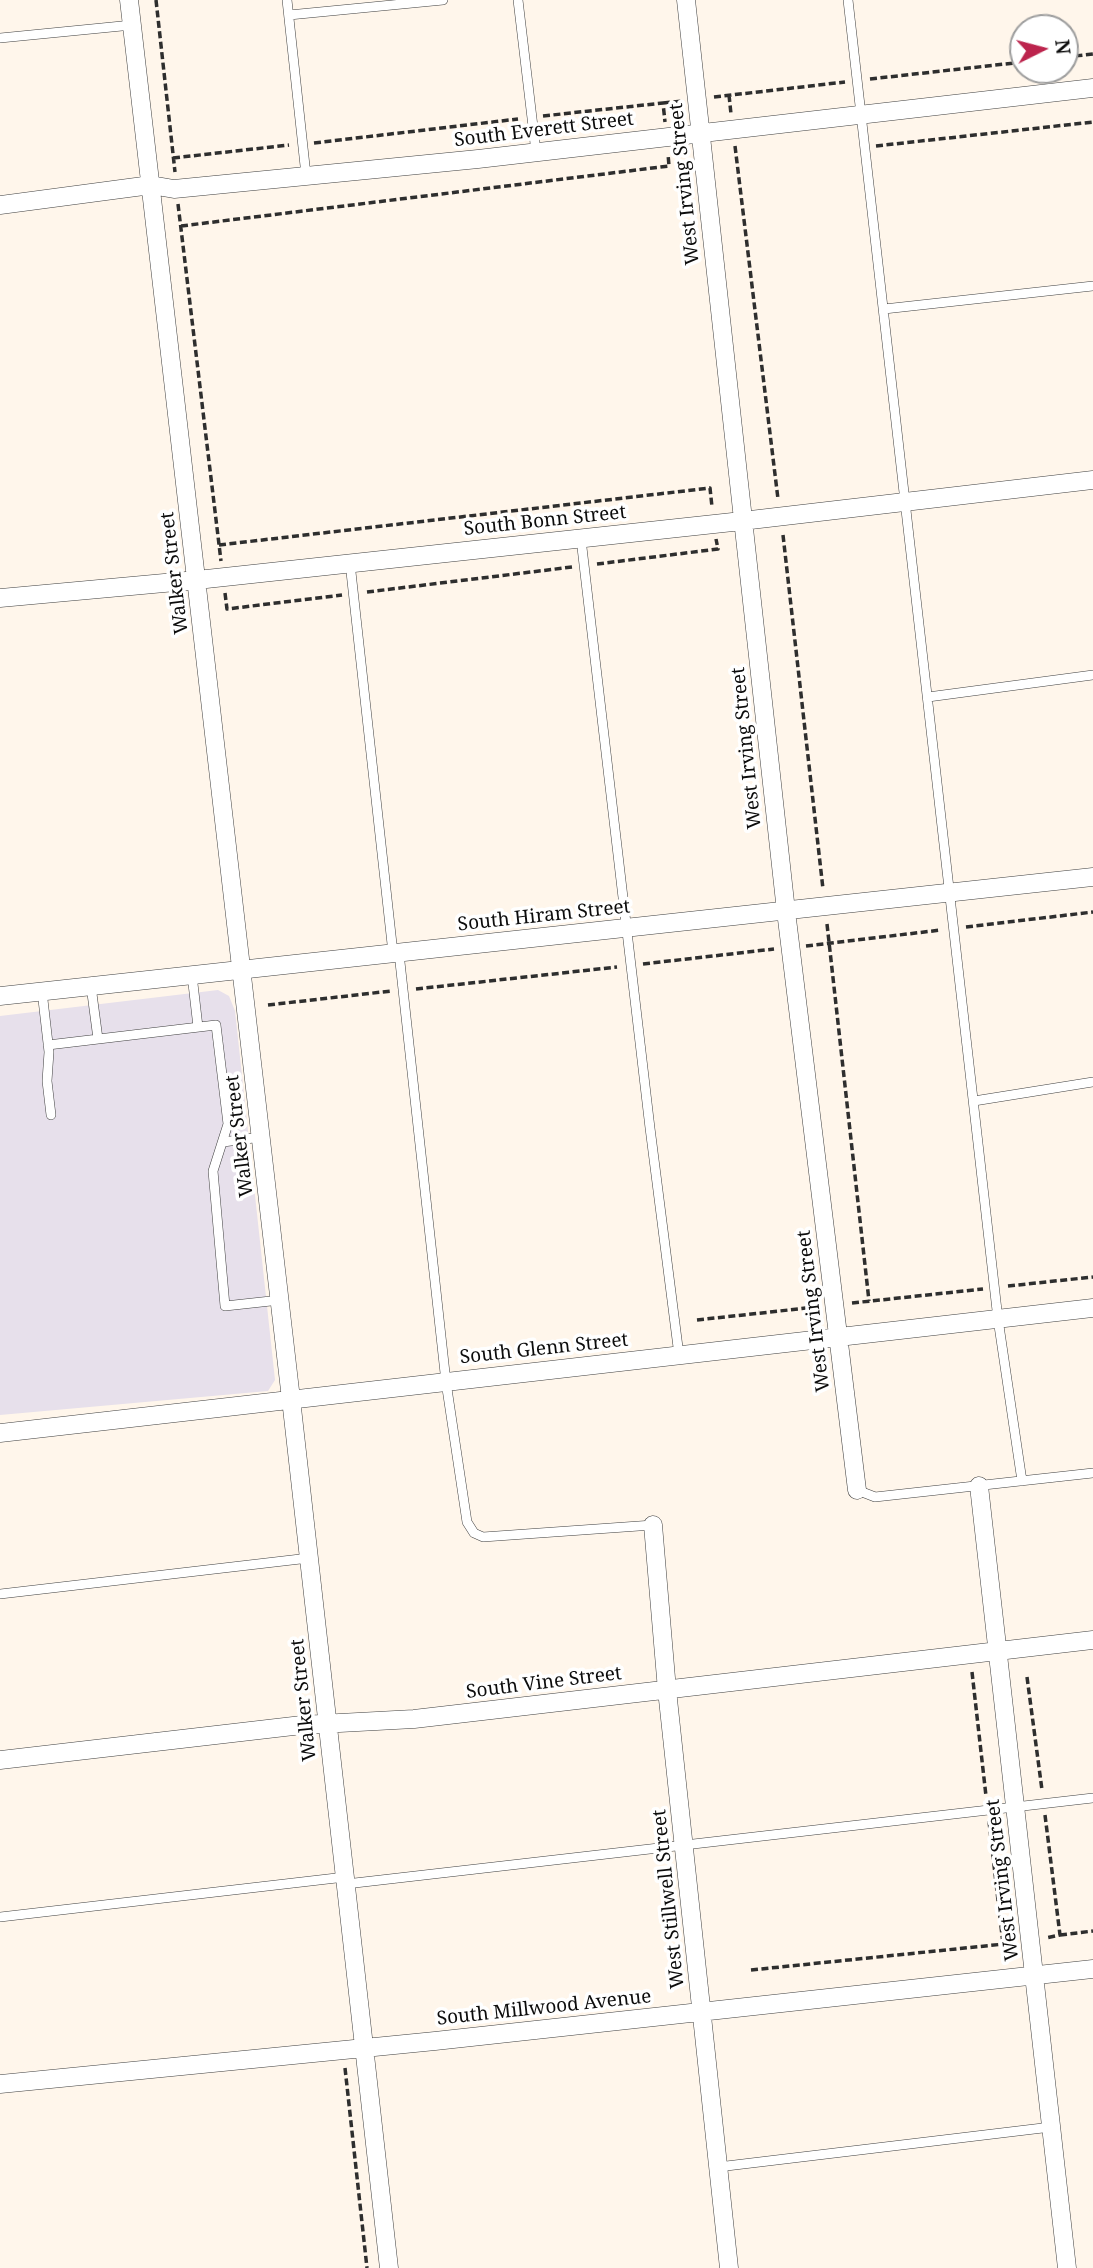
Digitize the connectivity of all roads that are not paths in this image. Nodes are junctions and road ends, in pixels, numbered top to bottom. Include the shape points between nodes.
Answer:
1 (129, 0) edge
2 (287, 0) edge
3 (443, 0) edge
4 (518, 0) edge
5 (686, 0) edge
6 (848, 0) edge
7 (289, 15) junction
8 (132, 25) junction
9 (0, 38) edge
10 (1093, 88) edge
11 (862, 114) junction
12 (700, 132) junction
13 (536, 152) junction
14 (306, 175) junction
15 (151, 185) junction
16 (0, 205) edge
17 (1093, 286) edge
18 (884, 309) junction
19 (1093, 480) edge
20 (906, 503) junction
21 (743, 521) junction
22 (581, 539) junction
23 (350, 563) junction
24 (197, 580) junction
25 (0, 598) edge
26 (1093, 675) edge
27 (928, 697) junction
28 (1093, 877) edge
29 (950, 893) junction
30 (786, 911) junction
31 (627, 928) junction
32 (396, 953) junction
33 (242, 970) junction
34 (192, 975) junction
35 (92, 986) junction
36 (42, 991) junction
37 (0, 996) edge
38 (198, 1027) junction
39 (98, 1039) junction
40 (48, 1045) junction
41 (1093, 1082) edge
42 (974, 1101) junction
43 (51, 1115) dead end
44 (261, 1138) junction
45 (223, 1142) junction
46 (280, 1300) junction
47 (1093, 1308) edge
48 (999, 1319) junction
49 (839, 1338) junction
50 (679, 1356) junction
51 (446, 1381) junction
52 (291, 1399) junction
53 (0, 1433) edge
54 (1093, 1472) edge
55 (1022, 1481) junction
56 (979, 1486) junction
57 (857, 1490) joint
58 (653, 1525) joint
59 (309, 1558) junction
60 (0, 1594) edge
61 (1093, 1640) edge
62 (997, 1652) junction
63 (667, 1690) junction
64 (328, 1724) junction
65 (0, 1760) edge
66 (1093, 1798) edge
67 (1015, 1807) junction
68 (684, 1845) junction
69 (345, 1880) junction
70 (0, 1917) edge
71 (1093, 1969) edge
72 (1035, 1976) junction
73 (702, 2012) junction
74 (364, 2046) junction
75 (0, 2084) edge
76 (1051, 2127) junction
77 (718, 2167) junction
78 (389, 2268) edge
79 (729, 2268) edge
80 (1067, 2268) edge

1 - 8 street, Walker Street
2 - 7 lane
3 - 7 lane
4 - 13 lane
5 - 12 street, West Irving Street
6 - 11 lane
7 - 14 lane
8 - 9 lane
8 - 15 street, Walker Street
10 - 11 street, South Everett Street
11 - 12 street, South Everett Street
11 - 18 lane
12 - 13 street, South Everett Street
12 - 21 street, West Irving Street
13 - 14 street, South Everett Street
14 - 15 street, South Everett Street via 176,189
15 - 16 street, South Everett Street
15 - 24 street, Walker Street
17 - 18 lane
18 - 20 lane
19 - 20 street, South Bonn Street
20 - 21 street, South Bonn Street
20 - 27 lane
21 - 22 street, South Bonn Street
21 - 30 street, West Irving Street
22 - 23 street, South Bonn Street
22 - 31 lane
23 - 24 street, South Bonn Street
23 - 32 lane
24 - 25 street, South Bonn Street
24 - 33 street, Walker Street
26 - 27 lane
27 - 29 lane
28 - 29 street, South Hiram Street
29 - 30 street, South Hiram Street
29 - 42 lane
30 - 31 street, South Hiram Street
30 - 49 street, West Irving Street
31 - 32 street, South Hiram Street
31 - 50 lane
32 - 33 street, South Hiram Street
32 - 51 lane
33 - 34 street, South Hiram Street
33 - 44 street, Walker Street
34 - 35 street, South Hiram Street
34 - 38 lane
35 - 36 street, South Hiram Street
35 - 39 lane
36 - 37 street, South Hiram Street
36 - 40 lane
38 - 39 lane
38 - 45 lane via 216,1025 228,1124
39 - 40 lane
40 - 43 lane
41 - 42 lane
42 - 48 lane
44 - 45 lane
44 - 46 street, Walker Street
45 - 46 lane via 212,1171 225,1306
46 - 52 street, Walker Street
47 - 48 street, South Glenn Street
48 - 49 street, South Glenn Street
48 - 55 lane
49 - 50 street, South Glenn Street
49 - 57 street, West Irving Street
50 - 51 street, South Glenn Street
51 - 52 street, South Glenn Street
51 - 58 lane via 467,1522 474,1533 483,1537
52 - 53 street, South Glenn Street
52 - 59 street, Walker Street
54 - 55 lane
55 - 56 lane
56 - 57 lane via 875,1497
56 - 62 street, West Irving Street
58 - 63 street, West Stillwell Street
59 - 60 lane
59 - 64 street, Walker Street
61 - 62 street, South Vine Street
62 - 63 street, South Vine Street
62 - 67 street, West Irving Street
63 - 64 street, South Vine Street via 414,1719
63 - 68 street, West Stillwell Street
64 - 65 street, South Vine Street
64 - 69 street, Walker Street
66 - 67 lane
67 - 68 lane
67 - 72 street, West Irving Street
68 - 69 lane
68 - 73 street, West Stillwell Street
69 - 70 lane
69 - 74 street, Walker Street
71 - 72 street, South Millwood Avenue
72 - 73 street, South Millwood Avenue
72 - 76 street, West Irving Street
73 - 74 street, South Millwood Avenue
73 - 77 street, West Stillwell Street
74 - 75 street, South Millwood Avenue
74 - 78 street, Walker Street
76 - 77 lane
76 - 80 street, West Irving Street
77 - 79 street, West Stillwell Street

